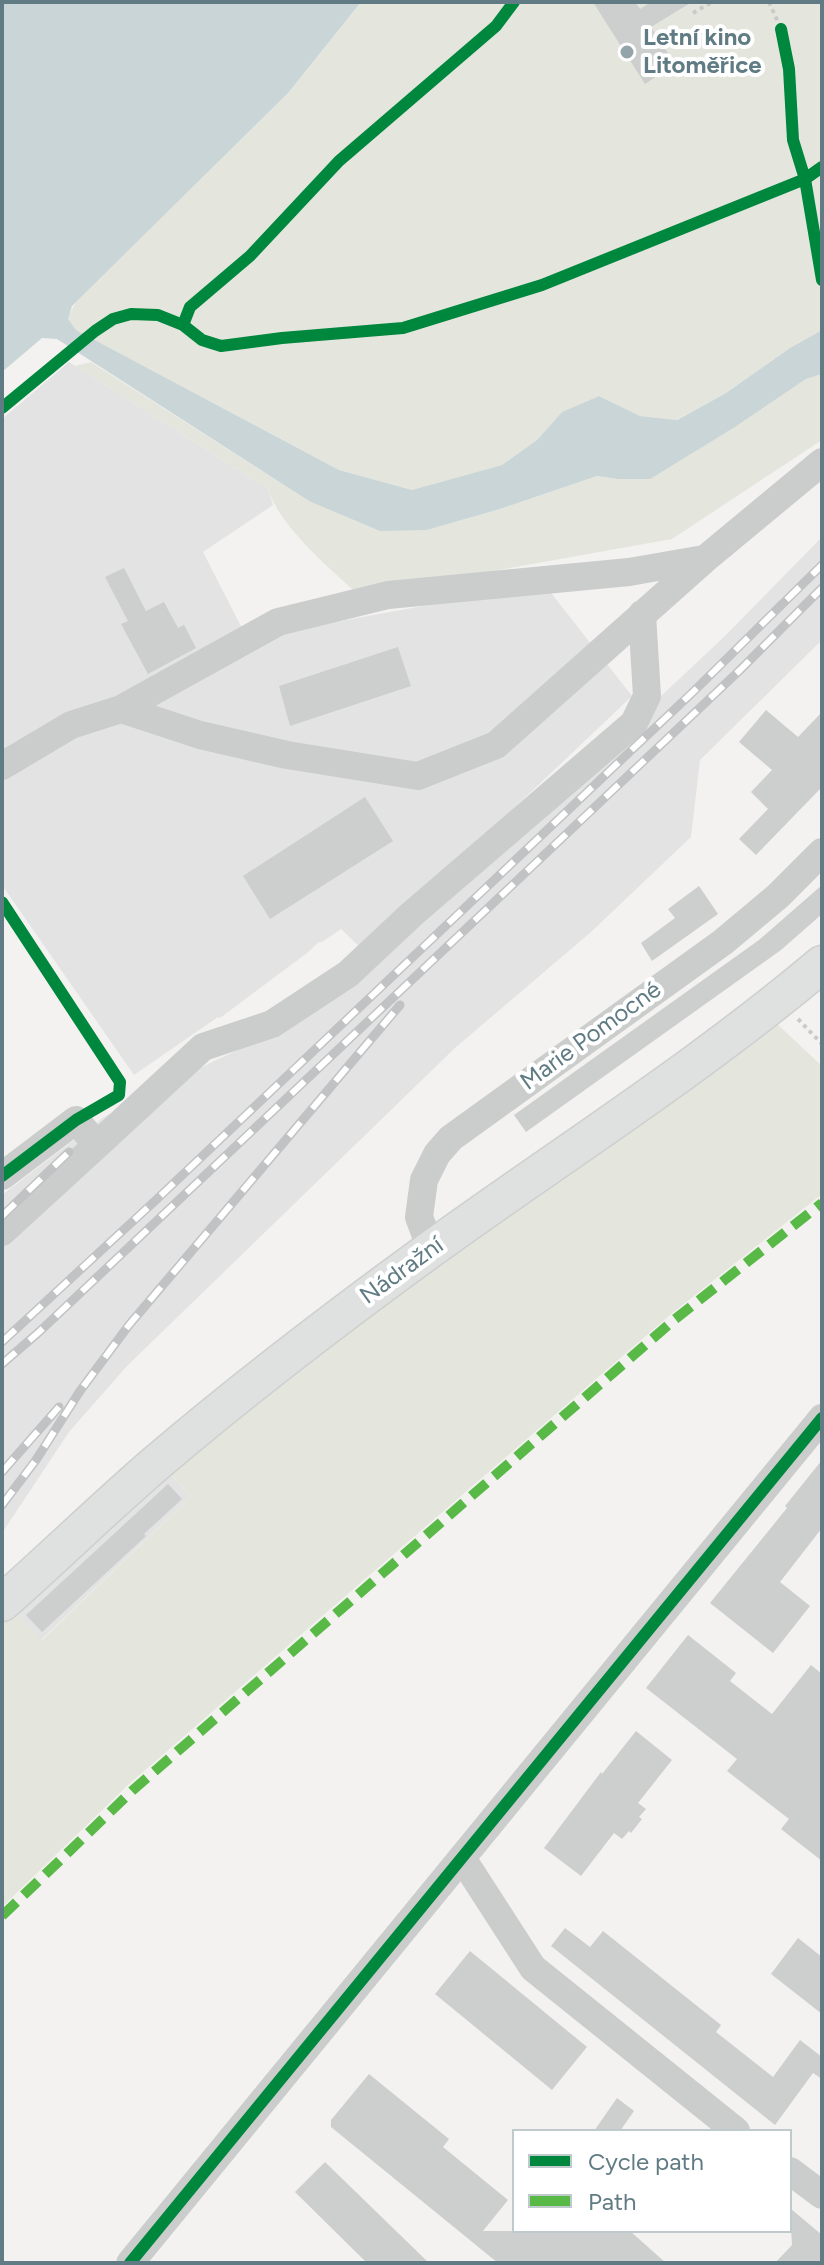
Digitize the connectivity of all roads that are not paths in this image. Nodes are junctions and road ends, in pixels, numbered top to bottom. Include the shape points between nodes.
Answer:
1 (822, 462) edge
2 (705, 559) junction
3 (642, 614) junction
4 (121, 709) junction
5 (2, 766) edge
6 (822, 852) edge
7 (822, 964) edge
8 (97, 1145) junction
9 (2, 1176) edge
10 (2, 1232) edge
11 (431, 1249) junction
12 (822, 1418) edge
13 (2, 1603) edge
14 (462, 1858) junction
15 (733, 2129) edge
16 (792, 2172) edge
17 (822, 2195) edge
18 (130, 2263) edge

1 - 2 street
2 - 3 street
2 - 4 street via 629,572 388,595 278,622
3 - 4 street via 496,745 418,776 287,755
3 - 8 street via 647,696 634,723 348,974 272,1024 203,1047
4 - 5 street via 71,725
6 - 11 street, Marie Pomocné via 723,942 451,1138 424,1180 419,1217
7 - 11 main road, Nádražní via 673,1079
8 - 9 street via 76,1120
8 - 10 street
11 - 13 main road, Nádražní via 291,1353 153,1466
12 - 14 street
14 - 15 street via 533,1968
14 - 18 street
16 - 17 street

